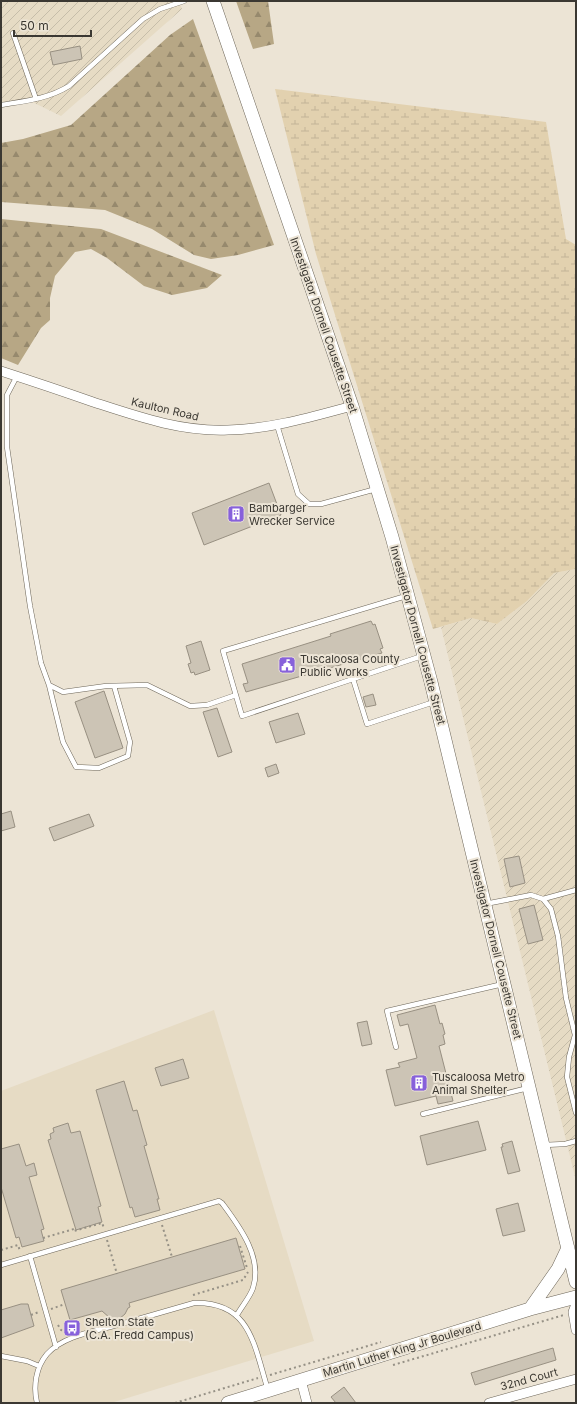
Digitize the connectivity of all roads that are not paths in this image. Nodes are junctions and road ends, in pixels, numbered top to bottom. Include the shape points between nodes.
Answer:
1 (184, 1) edge
2 (213, 1) edge
3 (13, 33) dead end
4 (36, 99) junction
5 (1, 103) edge
6 (1, 371) edge
7 (17, 376) junction
8 (352, 406) junction
9 (277, 425) junction
10 (377, 488) junction
11 (408, 596) junction
12 (424, 655) junction
13 (353, 679) junction
14 (49, 685) junction
15 (114, 686) junction
16 (236, 695) junction
17 (436, 701) junction
18 (576, 890) edge
19 (543, 899) junction
20 (485, 904) junction
21 (504, 984) junction
22 (396, 1047) dead end
23 (530, 1088) junction
24 (576, 1113) edge
25 (423, 1114) dead end
26 (576, 1141) edge
27 (544, 1145) junction
28 (30, 1256) junction
29 (572, 1256) edge
30 (1, 1264) edge
31 (576, 1282) edge
32 (576, 1297) edge
33 (574, 1308) edge
34 (530, 1310) junction
35 (237, 1315) junction
36 (576, 1330) edge
37 (56, 1347) junction
38 (1, 1356) edge
39 (39, 1366) junction
40 (576, 1379) edge
41 (300, 1380) junction
42 (268, 1391) junction
43 (37, 1403) edge
44 (228, 1403) edge
45 (307, 1403) edge
46 (489, 1403) edge

1 - 4 lane via 152,13 69,86
2 - 8 main road, Investigator Dornell Cousette Street
3 - 4 lane
4 - 5 lane
6 - 7 street, Kaulton Road
7 - 9 street, Kaulton Road via 128,414 188,428 227,430
7 - 14 lane via 7,395 7,447 30,606 41,663
8 - 9 street, Kaulton Road
8 - 10 main road, Investigator Dornell Cousette Street
9 - 10 lane via 298,494 309,504 321,504
10 - 11 main road, Investigator Dornell Cousette Street
11 - 12 main road, Investigator Dornell Cousette Street
11 - 16 lane via 223,652
12 - 13 lane
12 - 17 main road, Investigator Dornell Cousette Street
13 - 16 lane via 242,716
13 - 17 lane via 368,724
14 - 15 lane via 63,692
14 - 15 lane via 63,742 76,767 99,768 128,756 130,742
15 - 16 lane via 147,685 190,706 206,705
17 - 20 main road, Investigator Dornell Cousette Street
18 - 19 lane
19 - 20 lane via 532,896
19 - 24 lane via 551,909 558,936 566,998 575,1035 567,1077
20 - 21 main road, Investigator Dornell Cousette Street
21 - 22 lane via 387,1011
21 - 23 main road, Investigator Dornell Cousette Street
23 - 25 lane
23 - 27 main road, Investigator Dornell Cousette Street
26 - 27 lane
27 - 29 main road, Investigator Dornell Cousette Street
28 - 30 lane
28 - 35 lane via 219,1201 242,1231 250,1247 254,1266 252,1288
28 - 37 lane
29 - 31 main road, Investigator Dornell Cousette Street
29 - 34 main road via 558,1269
32 - 34 main road, Martin Luther King Jr Boulevard
33 - 36 street
34 - 41 main road, Martin Luther King Jr Boulevard
35 - 37 lane via 226,1307 212,1302 194,1303 76,1338
35 - 42 lane via 246,1326
37 - 39 lane
38 - 39 lane
39 - 43 lane via 35,1383
40 - 46 street, 32nd Court
41 - 42 main road, Martin Luther King Jr Boulevard
41 - 45 street
42 - 44 main road, Martin Luther King Jr Boulevard

